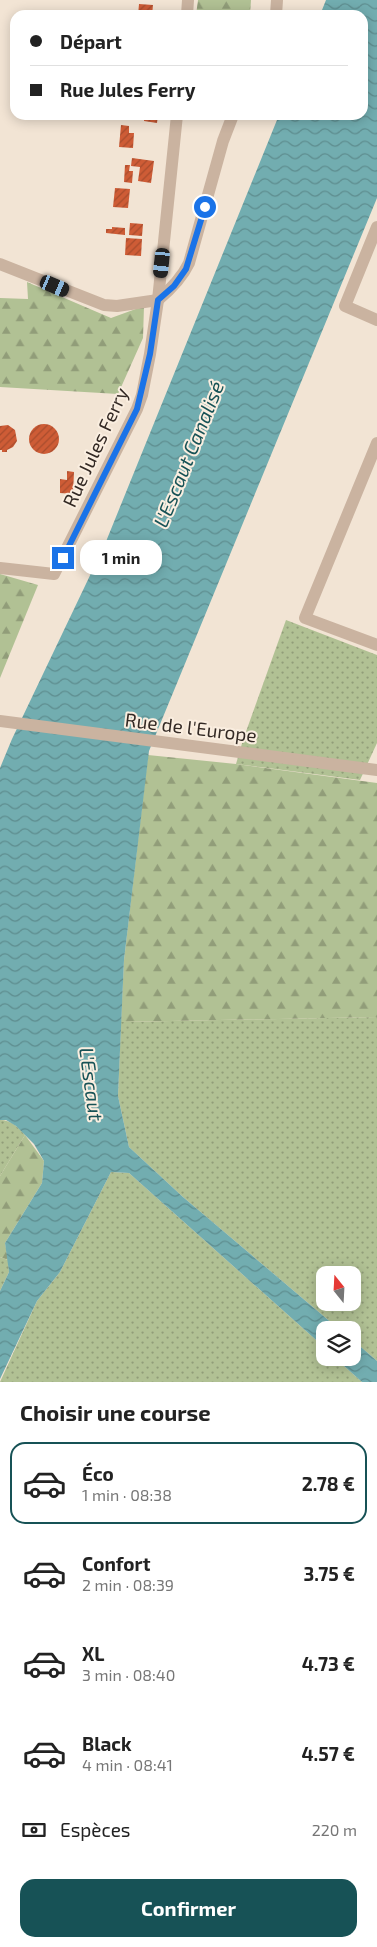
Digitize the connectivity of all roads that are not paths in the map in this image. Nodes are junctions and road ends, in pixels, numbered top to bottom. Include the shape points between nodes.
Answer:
1 (176, 120) edge
2 (231, 120) edge
3 (377, 227) edge
4 (0, 264) edge
5 (158, 300) junction
6 (377, 320) edge
7 (377, 443) edge
8 (0, 568) edge
9 (377, 645) edge
10 (0, 721) edge
11 (377, 770) edge

1 - 5 street, Rue Jules Ferry
2 - 5 street via 189,263 174,286
3 - 6 street via 345,306
4 - 5 street via 104,305
5 - 8 street, Rue Jules Ferry via 137,409 54,574
7 - 9 street via 305,618
10 - 11 street, Rue de l'Europe

